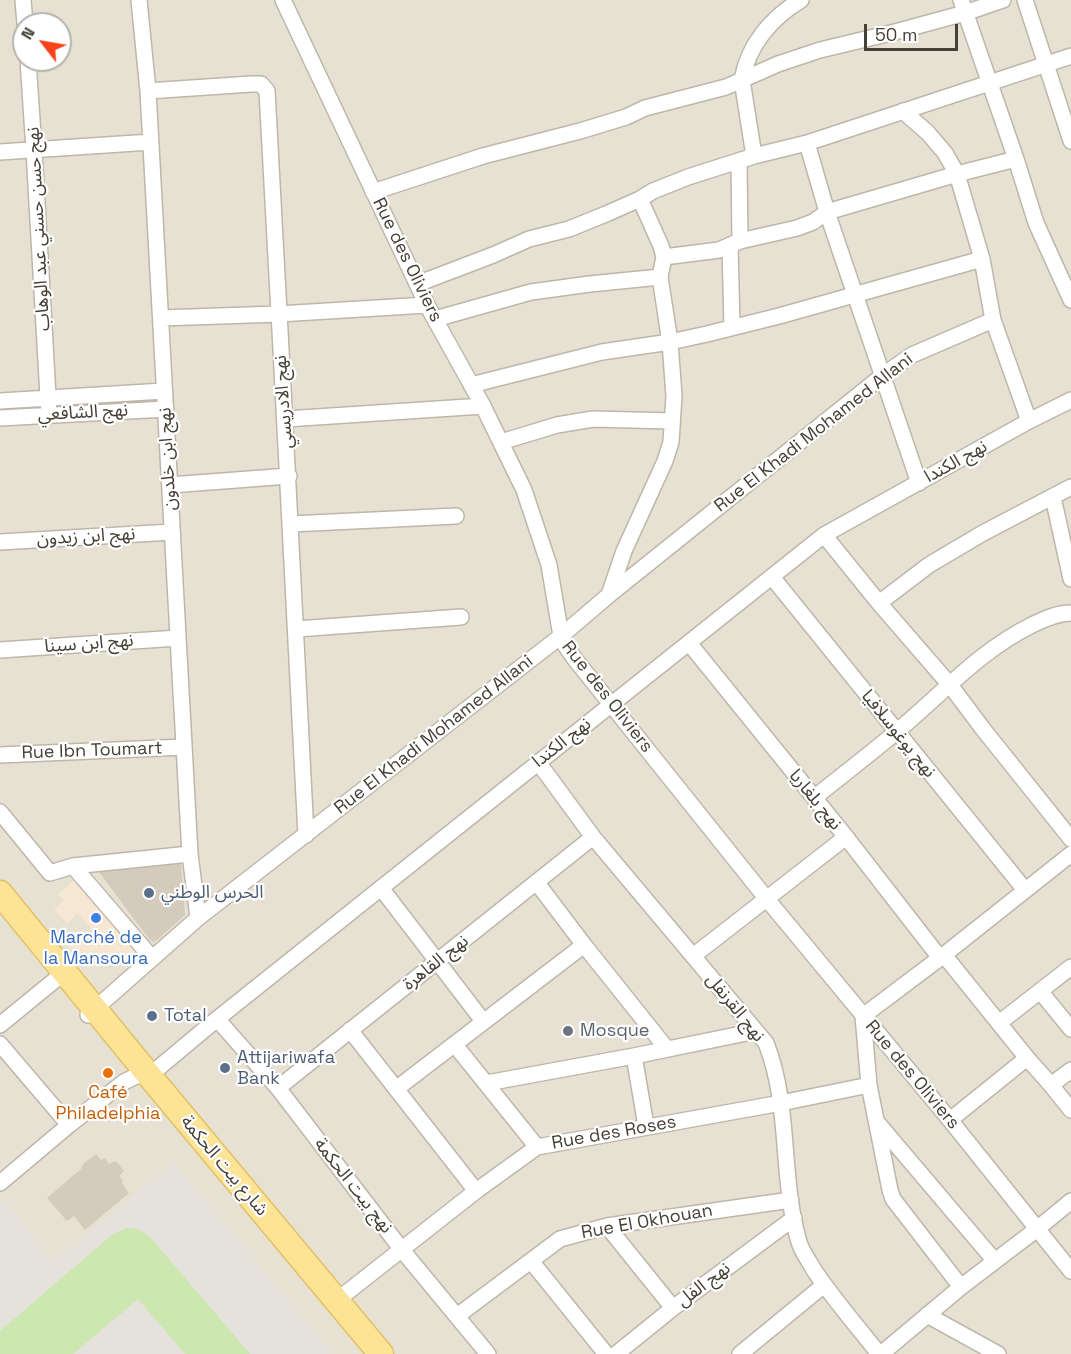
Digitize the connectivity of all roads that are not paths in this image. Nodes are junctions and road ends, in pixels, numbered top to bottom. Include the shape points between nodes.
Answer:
1 (139, 0) edge
2 (283, 0) edge
3 (801, 0) edge
4 (1003, 0) edge
5 (1025, 0) edge
6 (963, 6) edge
7 (1071, 56) edge
8 (1045, 64) junction
9 (29, 72) edge
10 (742, 80) junction
11 (989, 83) junction
12 (148, 91) junction
13 (903, 111) junction
14 (1071, 141) edge
15 (151, 142) junction
16 (807, 143) junction
17 (34, 150) junction
18 (0, 152) edge
19 (747, 158) junction
20 (1016, 159) junction
21 (957, 174) junction
22 (373, 192) junction
23 (640, 199) junction
24 (827, 212) junction
25 (735, 243) junction
26 (664, 257) junction
27 (982, 259) junction
28 (660, 277) junction
29 (417, 284) junction
30 (856, 295) junction
31 (1071, 300) edge
32 (427, 305) junction
33 (278, 314) junction
34 (161, 318) junction
35 (435, 319) junction
36 (993, 320) junction
37 (732, 327) junction
38 (670, 342) junction
39 (882, 376) junction
40 (471, 385) junction
41 (164, 391) junction
42 (48, 398) junction
43 (1071, 400) edge
44 (0, 401) edge
45 (483, 406) junction
46 (166, 409) junction
47 (49, 414) junction
48 (0, 418) edge
49 (286, 419) junction
50 (672, 421) junction
51 (1029, 421) junction
52 (501, 442) junction
53 (289, 476) junction
54 (919, 483) junction
55 (170, 485) junction
56 (1071, 487) edge
57 (1053, 497) junction
58 (456, 516) dead end
59 (291, 524) junction
60 (172, 532) junction
61 (824, 535) junction
62 (0, 542) edge
63 (772, 577) junction
64 (1071, 579) edge
65 (609, 595) junction
66 (879, 603) junction
67 (1071, 613) edge
68 (461, 617) dead end
69 (297, 629) junction
70 (561, 636) junction
71 (178, 638) junction
72 (689, 643) junction
73 (0, 650) edge
74 (950, 685) junction
75 (612, 704) junction
76 (896, 732) junction
77 (184, 747) junction
78 (0, 755) edge
79 (538, 762) junction
80 (814, 798) junction
81 (0, 812) edge
82 (306, 835) junction
83 (593, 837) junction
84 (846, 837) junction
85 (1071, 839) edge
86 (190, 854) junction
87 (1070, 855) edge
88 (73, 866) junction
89 (537, 882) junction
90 (381, 888) junction
91 (1025, 890) junction
92 (0, 893) edge
93 (766, 898) junction
94 (0, 912) edge
95 (198, 918) junction
96 (584, 945) junction
97 (693, 956) junction
98 (942, 957) junction
99 (152, 958) junction
100 (437, 962) junction
101 (1071, 967) edge
102 (55, 980) junction
103 (1040, 991) junction
104 (90, 1013) junction
105 (863, 1016) junction
106 (217, 1019) junction
107 (483, 1021) junction
108 (999, 1023) junction
109 (0, 1025) edge
110 (1071, 1029) edge
111 (350, 1030) junction
112 (756, 1032) junction
113 (0, 1044) edge
114 (455, 1045) junction
115 (667, 1049) junction
116 (634, 1056) junction
117 (1027, 1058) junction
118 (1071, 1070) edge
119 (140, 1075) junction
120 (487, 1083) junction
121 (869, 1085) junction
122 (1051, 1085) junction
123 (278, 1088) junction
124 (396, 1089) junction
125 (781, 1103) junction
126 (1071, 1110) edge
127 (875, 1119) junction
128 (950, 1120) junction
129 (69, 1125) junction
130 (646, 1126) junction
131 (537, 1147) junction
132 (0, 1183) edge
133 (476, 1191) junction
134 (791, 1200) junction
135 (1071, 1201) edge
136 (795, 1218) junction
137 (607, 1226) junction
138 (1037, 1229) junction
139 (402, 1250) junction
140 (994, 1260) junction
141 (531, 1261) junction
142 (1071, 1271) edge
143 (824, 1285) junction
144 (961, 1287) junction
145 (336, 1300) junction
146 (673, 1308) junction
147 (927, 1315) junction
148 (457, 1316) junction
149 (361, 1354) edge
150 (381, 1354) edge
151 (488, 1354) edge
152 (606, 1354) edge
153 (616, 1354) edge
154 (740, 1354) edge
155 (880, 1354) edge
156 (998, 1354) edge

1 - 12 street, نهج ابن خلدون
2 - 22 street, Rue des Oliviers
3 - 10 street via 760,37 749,53
4 - 6 street
5 - 8 street
6 - 10 street via 895,32 778,64
6 - 11 street
7 - 8 street
8 - 11 street
8 - 14 street
9 - 17 street, نهج حسن حسني عبد الوهاب
10 - 19 street
10 - 22 street
11 - 13 street
11 - 20 street
12 - 15 street, نهج ابن خلدون
12 - 33 street, نهج الادريسي via 261,84 267,91
13 - 16 street
13 - 21 street via 928,133
15 - 17 street
15 - 34 street, نهج ابن خلدون
16 - 19 street
16 - 24 street
17 - 18 street
17 - 42 street, نهج حسن حسني عبد الوهاب
19 - 23 street via 653,190
19 - 25 street
20 - 21 street
20 - 31 street via 1036,223
21 - 24 street
21 - 27 street
22 - 29 street, Rue des Oliviers
23 - 26 street
23 - 29 street
24 - 25 street via 797,228
24 - 30 street
25 - 26 street
25 - 37 street
26 - 28 street
27 - 30 street
27 - 36 street
28 - 35 street via 531,292
28 - 38 street
29 - 32 street, Rue des Oliviers
30 - 37 street
30 - 39 street
32 - 33 street
32 - 35 street, Rue des Oliviers
33 - 34 street
33 - 49 street, نهج الادريسي
34 - 41 street, نهج ابن خلدون
35 - 40 street, Rue des Oliviers
36 - 39 street, Rue El Khadi Mohamed Allani via 912,355
36 - 51 street
37 - 38 street
38 - 40 street via 603,352
38 - 50 street
39 - 54 street
39 - 65 street, Rue El Khadi Mohamed Allani
40 - 45 street, Rue des Oliviers
41 - 42 street, نهج الشافعي
41 - 46 street, نهج ابن خلدون
42 - 44 street, نهج الشافعي
42 - 47 street, نهج حسن حسني عبد الوهاب
43 - 51 street, نهج الكندا
45 - 49 street
45 - 52 street, Rue des Oliviers
46 - 47 street, نهج الشافعي
46 - 55 street, نهج ابن خلدون
47 - 48 street, نهج الشافعي
49 - 53 street, نهج الادريسي
50 - 52 street via 593,419
50 - 65 street via 665,460 624,551
51 - 54 street, نهج الكندا
52 - 70 street, Rue des Oliviers via 524,490 546,555
53 - 55 street
53 - 59 street, نهج الادريسي
54 - 61 street, نهج الكندا
55 - 60 street, نهج ابن خلدون
56 - 57 street
57 - 64 street
57 - 66 street via 929,565
58 - 59 street
59 - 69 street, نهج الادريسي
60 - 62 street, نهج ابن زيدون
60 - 71 street, نهج ابن خلدون
61 - 63 street, نهج الكندا
61 - 66 street
63 - 72 street, نهج الكندا
63 - 76 street, نهج يوغوسلافيا
65 - 70 street, Rue El Khadi Mohamed Allani
66 - 74 street
67 - 74 street via 1052,616 1012,635
68 - 69 street
69 - 82 street, نهج الادريسي
70 - 75 street, Rue des Oliviers
70 - 82 street, Rue El Khadi Mohamed Allani
71 - 73 street, نهج ابن سينا
71 - 77 street, نهج ابن خلدون
72 - 75 street, نهج الكندا
72 - 80 street, نهج بلغاريا
74 - 76 street
74 - 85 street
75 - 79 street, نهج الكندا
75 - 93 street, Rue des Oliviers
76 - 80 street
76 - 91 street, نهج يوغوسلافيا
77 - 78 street, Rue Ibn Toumart
77 - 86 street, نهج ابن خلدون
79 - 83 street, نهج القرنفل
79 - 90 street, نهج الكندا
80 - 84 street, نهج بلغاريا
81 - 88 street via 50,873
82 - 95 street, Rue El Khadi Mohamed Allani
83 - 89 street, نهج القاهرة
83 - 97 street, نهج القرنفل
84 - 93 street
84 - 98 street, نهج بلغاريا
86 - 88 street
86 - 95 street, نهج ابن خلدون
87 - 91 street
88 - 99 street
89 - 96 street
89 - 100 street, نهج القاهرة
90 - 100 street
90 - 106 street, نهج الكندا
91 - 98 street
92 - 104 main road, شارع بيت الحكمة
93 - 97 street
93 - 105 street, Rue des Oliviers
94 - 102 main road, شارع بيت الحكمة
95 - 99 street, Rue El Khadi Mohamed Allani
96 - 107 street
96 - 115 street
97 - 112 street, نهج القرنفل
98 - 105 street
98 - 108 street, نهج بلغاريا
99 - 104 street, Rue El Khadi Mohamed Allani
100 - 107 street
100 - 111 street, نهج القاهرة
101 - 103 street
102 - 104 main road, شارع بيت الحكمة
102 - 109 street
103 - 108 street
103 - 110 street
104 - 119 main road, شارع بيت الحكمة
105 - 121 street
105 - 128 street, Rue des Oliviers
106 - 119 street, نهج الكندا via 156,1070
106 - 123 street, نهج بيت الحكمة
107 - 114 street
108 - 117 street, نهج بلغاريا
111 - 123 street, نهج القاهرة
111 - 124 street
112 - 115 street
112 - 125 street, نهج القرنفل via 766,1042 773,1061
113 - 129 street
114 - 120 street
114 - 124 street
115 - 116 street
116 - 120 street
116 - 130 street
117 - 122 street, نهج بلغاريا
117 - 128 street
118 - 122 street
119 - 129 street, نهج الكندا via 124,1082
119 - 145 main road, شارع بيت الحكمة
119 - 149 main road, شارع بيت الحكمة
120 - 131 street
121 - 125 street, Rue des Roses
121 - 127 street
122 - 126 street, نهج بلغاريا
123 - 139 street, نهج بيت الحكمة
124 - 133 street
125 - 130 street, Rue des Roses
125 - 134 street, نهج القرنفل
127 - 140 street
127 - 144 street via 893,1199
128 - 138 street, Rue des Oliviers
129 - 132 street, نهج الكندا
130 - 131 street, Rue des Roses
131 - 133 street, Rue des Roses
133 - 139 street, Rue des Roses
134 - 136 street, نهج القرنفل
134 - 137 street, Rue El Okhouan
135 - 138 street
136 - 143 street, نهج القرنفل via 805,1255
136 - 146 street, نهج الفل
137 - 141 street, Rue El Okhouan via 561,1239
137 - 146 street
138 - 140 street
138 - 142 street, Rue des Oliviers
139 - 145 street, Rue des Roses
139 - 148 street, نهج بيت الحكمة
140 - 144 street
141 - 148 street, Rue El Okhouan
141 - 152 street
143 - 154 street
143 - 155 street, نهج القرنفل
144 - 147 street
145 - 150 main road, شارع بيت الحكمة
146 - 153 street, نهج الفل
147 - 155 street
147 - 156 street
148 - 151 street, نهج بيت الحكمة

